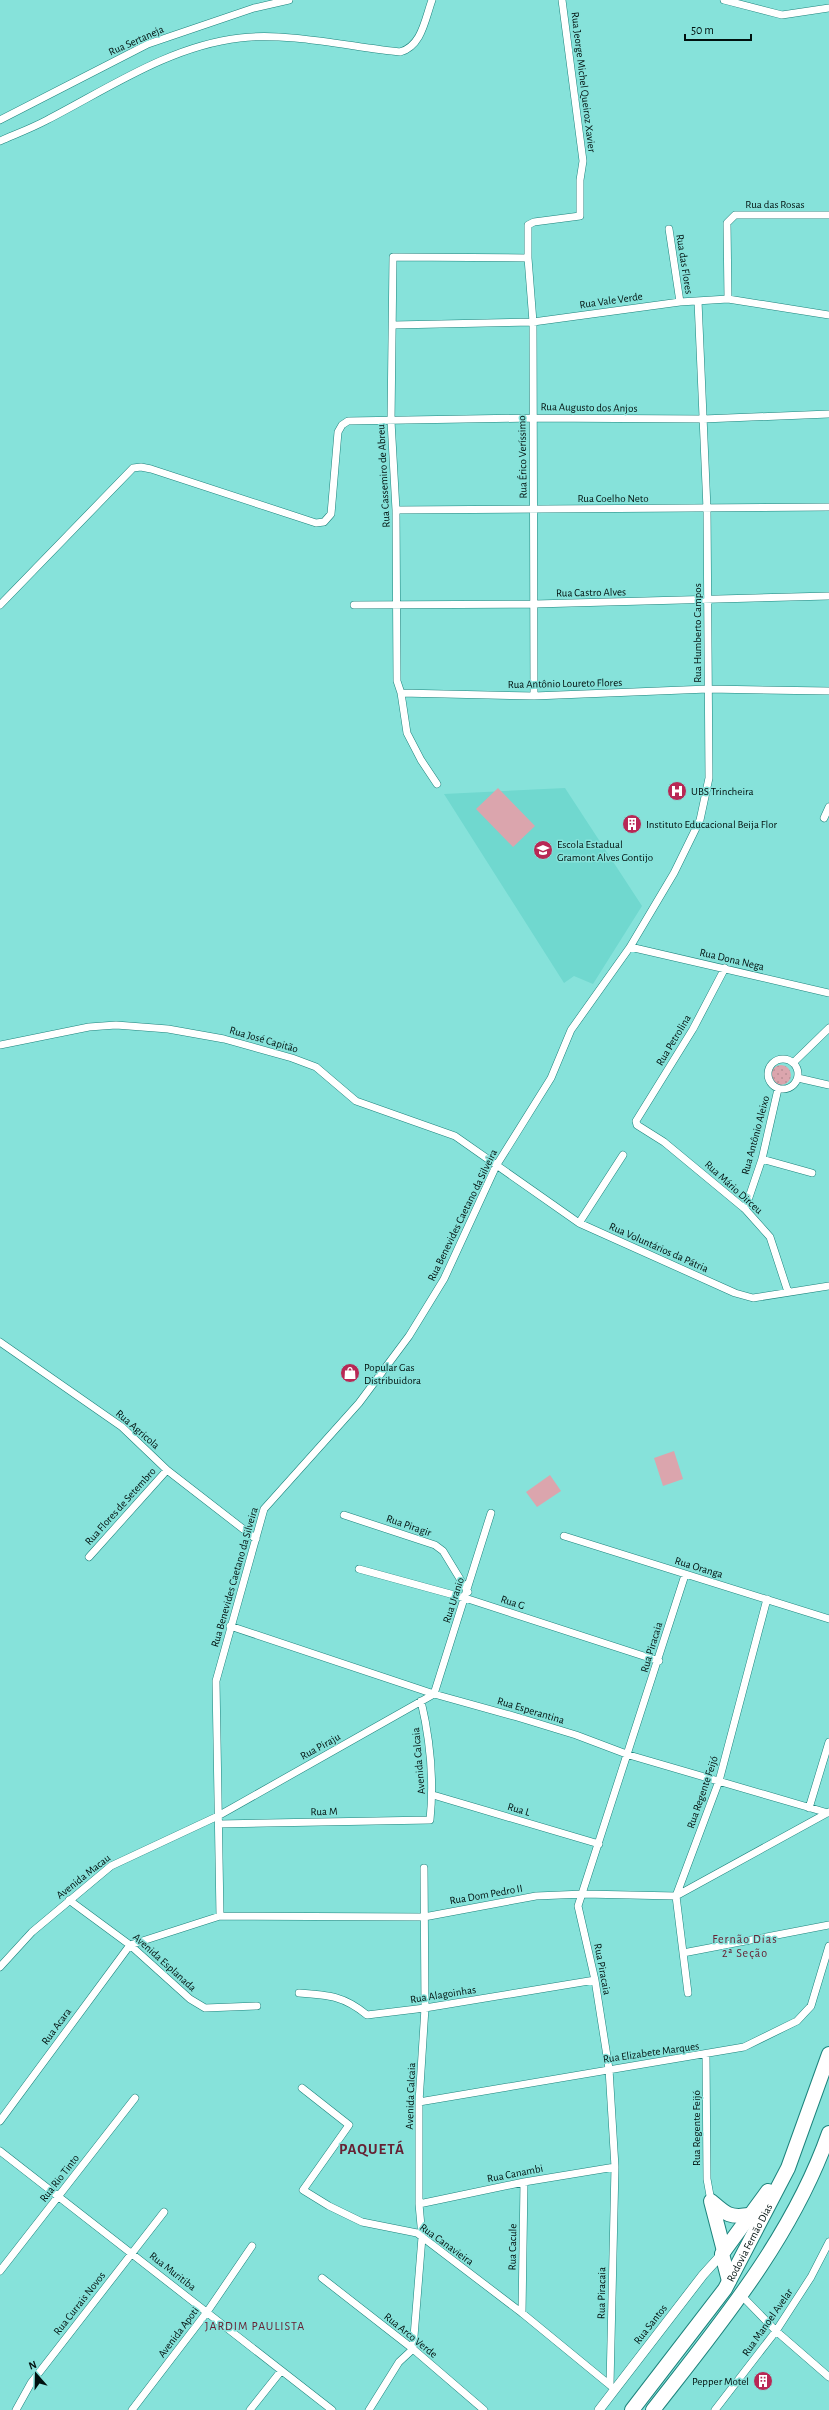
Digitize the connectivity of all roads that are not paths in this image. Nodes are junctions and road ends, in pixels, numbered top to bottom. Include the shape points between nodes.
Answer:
1 (289, 0) edge
2 (432, 0) edge
3 (562, 0) edge
4 (724, 0) edge
5 (829, 8) edge
6 (0, 120) edge
7 (0, 141) edge
8 (829, 215) edge
9 (534, 222) joint
10 (669, 229) dead end
11 (528, 258) junction
12 (728, 299) junction
13 (698, 301) junction
14 (680, 302) junction
15 (829, 315) edge
16 (533, 322) junction
17 (394, 325) junction
18 (829, 414) edge
19 (532, 418) junction
20 (703, 419) junction
21 (391, 421) junction
22 (829, 507) edge
23 (533, 509) junction
24 (707, 509) junction
25 (396, 510) junction
26 (829, 596) edge
27 (707, 600) junction
28 (396, 603) junction
29 (535, 604) junction
30 (0, 605) edge
31 (354, 605) dead end
32 (708, 690) junction
33 (829, 691) edge
34 (401, 692) junction
35 (534, 696) junction
36 (437, 784) dead end
37 (829, 807) edge
38 (824, 818) dead end
39 (630, 947) junction
40 (725, 968) junction
41 (829, 993) edge
42 (829, 1028) edge
43 (0, 1045) edge
44 (793, 1063) junction
45 (798, 1078) junction
46 (829, 1085) edge
47 (778, 1089) junction
48 (636, 1121) joint
49 (623, 1155) dead end
50 (762, 1159) junction
51 (496, 1166) junction
52 (812, 1173) dead end
53 (745, 1209) junction
54 (578, 1223) junction
55 (829, 1286) edge
56 (788, 1292) junction
57 (0, 1342) edge
58 (167, 1470) junction
59 (491, 1513) dead end
60 (344, 1515) dead end
61 (564, 1536) dead end
62 (256, 1539) junction
63 (89, 1557) dead end
64 (358, 1569) dead end
65 (685, 1575) junction
66 (466, 1595) junction
67 (767, 1599) junction
68 (829, 1619) edge
69 (230, 1626) junction
70 (659, 1661) junction
71 (434, 1694) junction
72 (421, 1701) junction
73 (829, 1742) edge
74 (629, 1755) junction
75 (719, 1781) junction
76 (433, 1794) junction
77 (809, 1808) junction
78 (828, 1813) edge
79 (218, 1820) junction
80 (430, 1820) joint
81 (599, 1844) junction
82 (424, 1868) dead end
83 (584, 1894) junction
84 (676, 1896) junction
85 (69, 1900) junction
86 (220, 1916) junction
87 (424, 1917) junction
88 (829, 1925) edge
89 (130, 1945) junction
90 (829, 1946) edge
91 (683, 1953) junction
92 (0, 1967) edge
93 (595, 1980) junction
94 (688, 1992) dead end
95 (300, 1993) dead end
96 (257, 2006) dead end
97 (425, 2008) junction
98 (829, 2054) edge
99 (706, 2055) junction
100 (609, 2069) junction
101 (302, 2088) dead end
102 (135, 2098) dead end
103 (420, 2102) junction
104 (0, 2121) edge
105 (829, 2133) edge
106 (0, 2150) edge
107 (615, 2167) junction
108 (788, 2168) junction
109 (524, 2182) junction
110 (58, 2197) junction
111 (711, 2201) junction
112 (419, 2204) junction
113 (164, 2212) dead end
114 (750, 2215) junction
115 (422, 2237) junction
116 (829, 2242) edge
117 (252, 2246) dead end
118 (132, 2252) junction
119 (723, 2252) junction
120 (0, 2271) edge
121 (322, 2278) dead end
122 (730, 2281) junction
123 (742, 2296) junction
124 (207, 2312) junction
125 (522, 2313) junction
126 (776, 2331) junction
127 (413, 2349) junction
128 (281, 2371) junction
129 (829, 2377) edge
130 (612, 2387) junction
131 (16, 2410) edge
132 (132, 2410) edge
133 (250, 2410) edge
134 (332, 2410) edge
135 (369, 2410) edge
136 (484, 2410) edge
137 (599, 2410) edge
138 (632, 2410) edge
139 (653, 2410) edge
140 (715, 2410) edge

1 - 6 street, Rua Sertaneja via 254,8 148,44
2 - 7 street via 417,42 409,50 400,52 284,38 242,38 205,44 130,74 46,120
3 - 9 street, Rua Jeorge Michel Queiroz Xavier via 583,161 580,216
4 - 5 street via 782,15
8 - 12 street, Rua das Rosas via 735,215 727,223
9 - 11 street, Rua Érico Veríssimo via 528,225
10 - 14 street, Rua das Flores
11 - 16 street, Rua Érico Veríssimo
11 - 17 street, Rua Cassemiro de Abreu via 393,257
12 - 13 street, Rua Vale Verde
12 - 15 street, Rua Vale Verde
13 - 14 street, Rua Vale Verde
13 - 20 street, Rua Humberto Campos
14 - 16 street, Rua Vale Verde
16 - 17 street, Rua Vale Verde
16 - 19 street, Rua Érico Veríssimo
17 - 21 street, Rua Cassemiro de Abreu
18 - 20 street, Rua Augusto dos Anjos
19 - 20 street, Rua Augusto dos Anjos
19 - 21 street, Rua Augusto dos Anjos
19 - 23 street, Rua Érico Veríssimo
20 - 24 street, Rua Humberto Campos
21 - 25 street, Rua Cassemiro de Abreu
21 - 30 street, Rua Augusto dos Anjos via 348,421 342,425 338,432 332,511 324,522 311,522 151,469 134,468
22 - 24 street, Rua Coelho Neto
23 - 24 street, Rua Coelho Neto
23 - 25 street, Rua Coelho Neto
23 - 29 street, Rua Érico Veríssimo
24 - 27 street, Rua Humberto Campos
25 - 28 street, Rua Cassemiro de Abreu
26 - 27 street, Rua Castro Alves
27 - 29 street, Rua Castro Alves
27 - 32 street, Rua Humberto Campos
28 - 29 street, Rua Castro Alves
28 - 31 street, Rua Castro Alves
28 - 34 street, Rua Cassemiro de Abreu via 397,681
29 - 35 street, Rua Érico Veríssimo
32 - 33 street, Rua Antônio Loureto Flores
32 - 35 street, Rua Antônio Loureto Flores
32 - 39 street, Rua Humberto Campos via 709,778 700,820 674,873
34 - 35 street, Rua Antônio Loureto Flores
34 - 36 street via 407,733 420,760
37 - 38 street
39 - 40 street, Rua Dona Nega
39 - 51 street, Rua Benevides Caetano da Silveira via 571,1030 552,1078
40 - 41 street, Rua Dona Nega
40 - 48 street, Rua Petrolina via 693,1028
42 - 44 street
43 - 51 street, Rua José Capitão via 89,1027 116,1025 168,1029 224,1039 316,1067 356,1100 455,1136
44 - 45 street via 798,1070
44 - 47 street via 780,1060 769,1069 768,1079
45 - 46 street
45 - 47 street via 793,1087
47 - 50 street, Rua Antônio Aleixo
48 - 53 street, Rua Mário Dirceu
49 - 54 street
50 - 52 street
50 - 53 street, Rua Antônio Aleixo
51 - 54 street, Rua Voluntários da Pátria
51 - 62 street, Rua Benevides Caetano da Silveira via 450,1268 409,1336 359,1403 264,1509
53 - 56 street, Rua Mário Dirceu via 770,1237
54 - 56 street, Rua Voluntários da Pátria via 735,1293 753,1298
55 - 56 street, Rua Voluntários da Pátria
57 - 58 street, Rua Agricola via 122,1427
58 - 62 street, Rua Agricola
58 - 63 street, Rua Flores de Setembro
59 - 66 street, Rua Uranio
60 - 66 street, Rua Piragir via 435,1545 443,1551
61 - 65 street, Rua Oranga
62 - 69 street, Rua Benevides Caetano da Silveira
64 - 66 street, Rua G
65 - 67 street, Rua Oranga
65 - 70 street, Rua Piracaia
66 - 70 street, Rua G
66 - 71 street, Rua Uranio
67 - 68 street, Rua Oranga
67 - 75 street, Rua Regente Feijó
69 - 71 street, Rua Esperantina
69 - 79 street, Rua Benevides Caetano da Silveira via 216,1681
70 - 74 street, Rua Piracaia
71 - 72 street, Rua Piraju
71 - 74 street, Rua Esperantina via 576,1736
72 - 76 street, Avenida Calcaia via 426,1720
72 - 79 street, Rua Piraju
73 - 77 street
74 - 75 street, Rua Esperantina
74 - 81 street, Rua Piracaia
75 - 77 street, Rua Esperantina
75 - 84 street, Rua Regente Feijó
76 - 80 street, Avenida Calcaia
76 - 81 street, Rua L
77 - 78 street, Rua Esperantina
78 - 84 street, Rua Dom Pedro II
79 - 80 street, Rua M
79 - 85 street, Avenida Macau via 111,1866
79 - 86 street, Rua Benevides Caetano da Silveira
81 - 83 street, Rua Piracaia
82 - 87 street, Avenida Calcaia
83 - 84 street, Rua Dom Pedro II
83 - 87 street, Rua Dom Pedro II via 536,1896
83 - 93 street, Rua Piracaia via 578,1906
84 - 91 street, Rua Regente Feijó
85 - 89 street, Avenida Esplanada
85 - 92 street, Avenida Macau via 32,1932
86 - 87 street, Rua Dom Pedro II
86 - 89 street, Rua Dom Pedro II
87 - 97 street, Avenida Calcaia
88 - 91 street
89 - 96 street, Avenida Esplanada via 190,1999 204,2008
89 - 104 street, Rua Acara
90 - 99 street, Rua Elizabete Marques via 811,2006 797,2021 744,2047
91 - 94 street, Rua Regente Feijó
93 - 97 street, Rua Alagoinhas
93 - 100 street, Rua Piracaia
95 - 97 street, Rua Alagoinhas via 331,1995 353,2004 367,2015
97 - 103 street, Avenida Calcaia
98 - 108 highway, Rodovia Fernão Dias
99 - 100 street, Rua Elizabete Marques
99 - 111 street, Rua Regente Feijó via 707,2179
100 - 103 street, Rua Elizabete Marques
100 - 107 street, Rua Piracaia
101 - 115 street, Rua Canavieira via 349,2125 303,2190 362,2222 412,2231
102 - 110 street, Rua Rio Tinto
103 - 112 street, Avenida Calcaia
105 - 123 highway, Rodovia Fernão Dias via 820,2159 797,2207
106 - 110 street, Rua Muritiba
107 - 109 street, Rua Canambi
107 - 130 street, Rua Piracaia
108 - 114 highway
108 - 122 highway, Rodovia Fernão Dias
109 - 112 street, Rua Canambi
109 - 125 street, Rua Cacule
110 - 118 street, Rua Muritiba
110 - 120 street, Rua Rio Tinto
111 - 114 highway via 725,2213 735,2217
111 - 119 highway
112 - 115 street, Avenida Calcaia
113 - 118 street, Rua Currais Novos
114 - 119 highway
115 - 125 street, Rua Canavieira
115 - 127 street, Avenida Calcaia
116 - 126 street, Rua Manoel Avelar via 811,2277
117 - 124 street, Avenida Apoti
118 - 124 street, Rua Muritiba
118 - 131 street, Rua Currais Novos via 31,2383
119 - 122 highway
119 - 130 street, Rua Santos
121 - 127 street, Rua Arco Verde
122 - 138 highway, Rodovia Fernão Dias
123 - 126 street
123 - 139 highway, Rodovia Fernão Dias
124 - 128 street, Rua Muritiba
124 - 132 street, Avenida Apoti
125 - 130 street, Rua Canavieira
126 - 129 street
126 - 140 street, Rua Manoel Avelar
127 - 135 street via 399,2362
127 - 136 street, Rua Arco Verde
128 - 133 street
128 - 134 street, Rua Muritiba
130 - 137 street, Rua Santos

